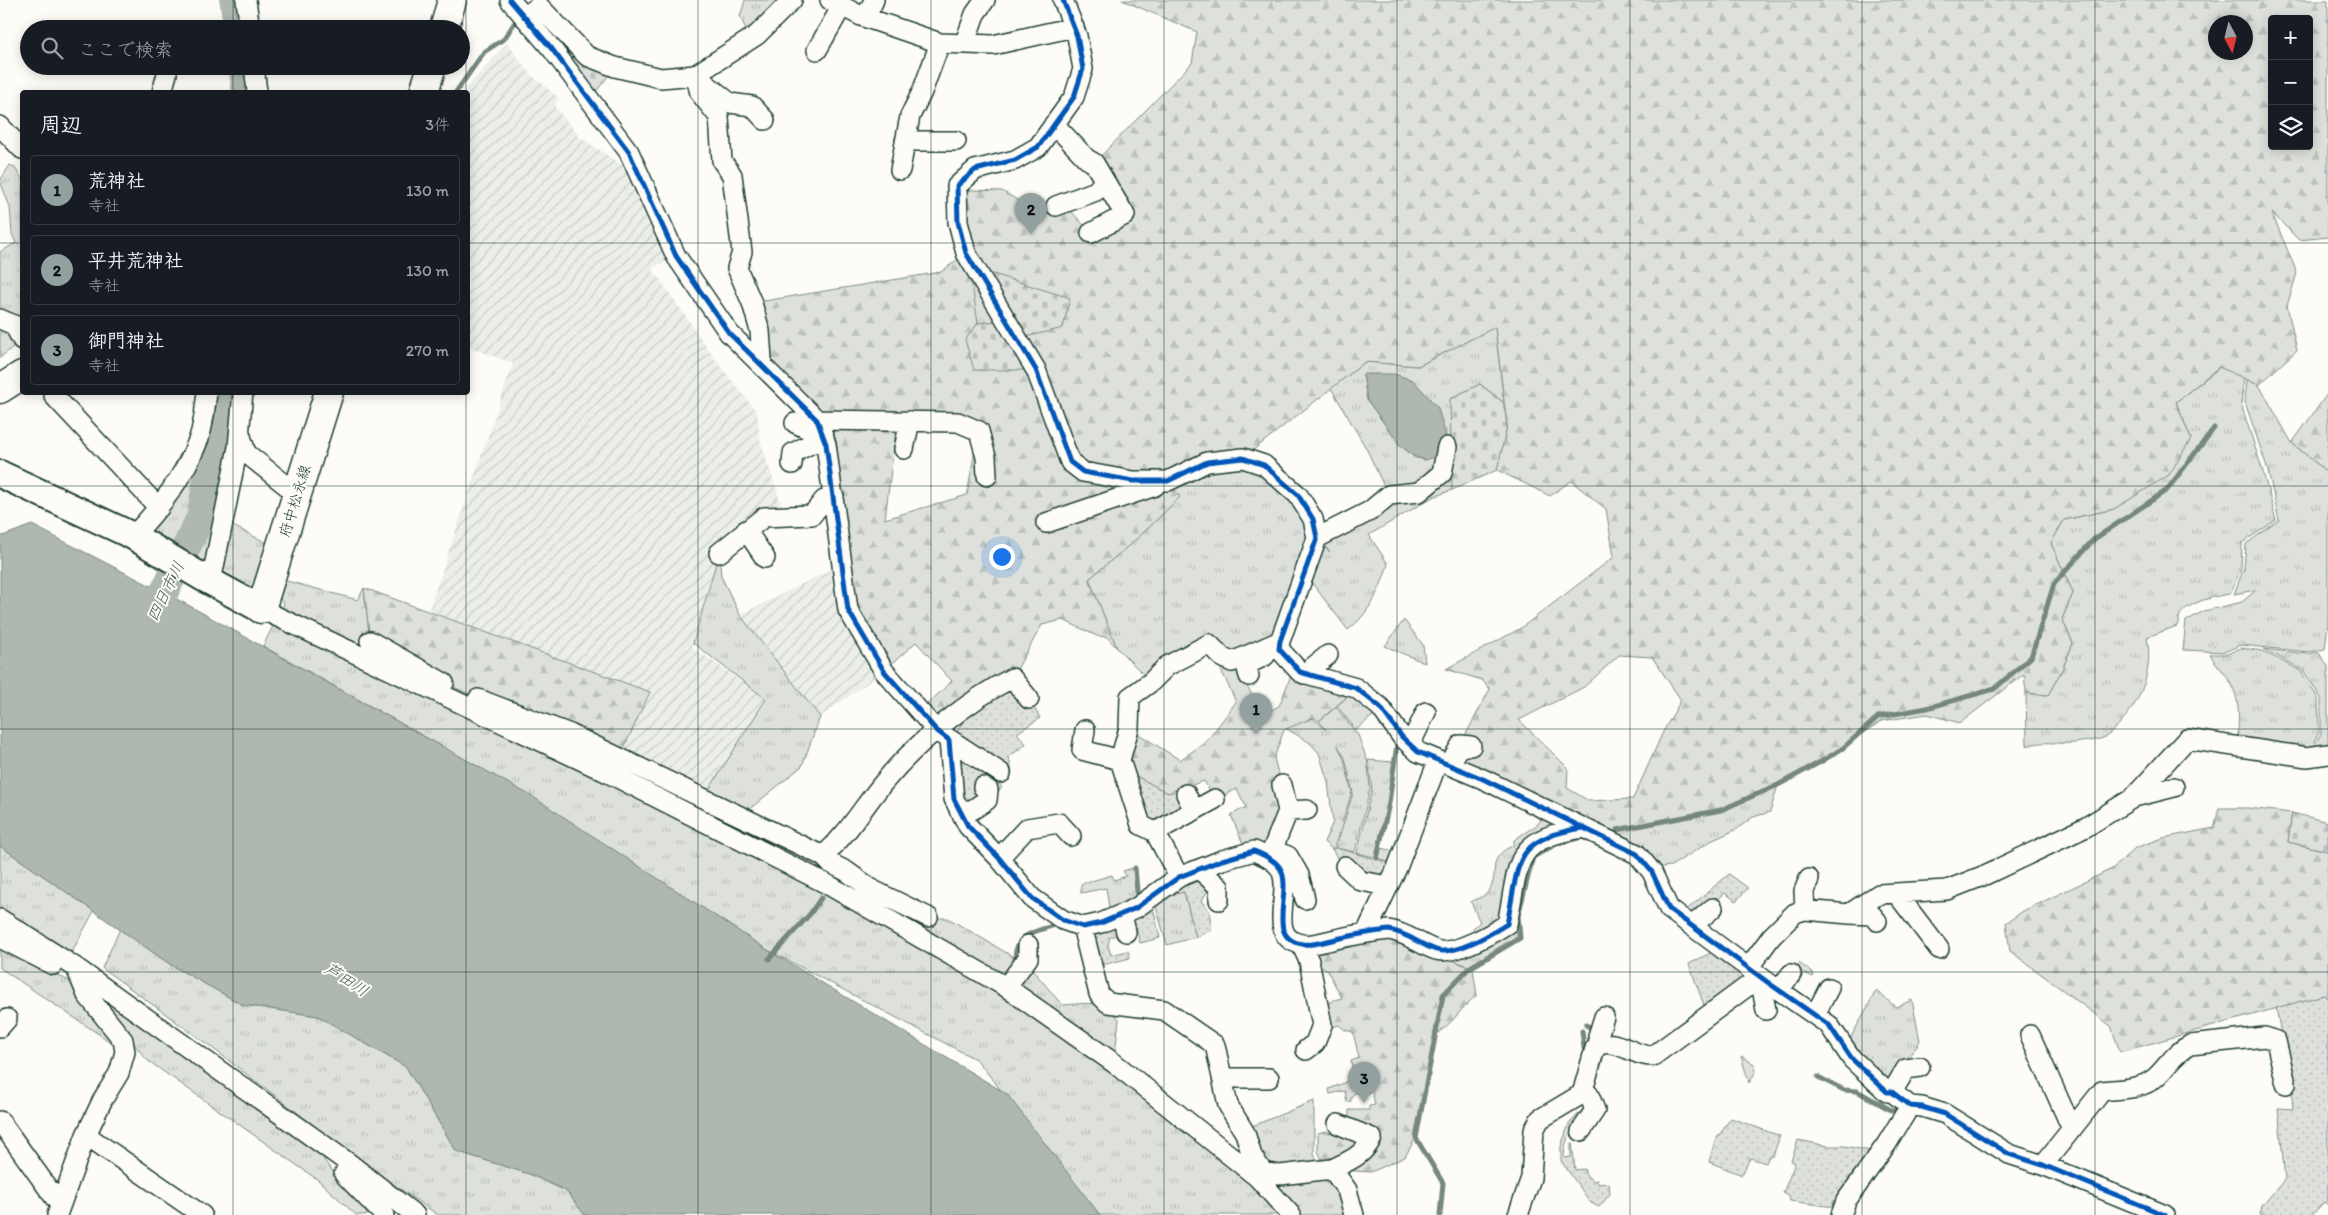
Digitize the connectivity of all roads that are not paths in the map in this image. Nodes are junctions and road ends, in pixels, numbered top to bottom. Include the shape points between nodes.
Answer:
1 (246, 0) edge
2 (452, 0) edge
3 (510, 0) edge
4 (792, 0) edge
5 (874, 0) edge
6 (986, 0) edge
7 (1063, 0) edge
8 (836, 3) edge
9 (524, 17) junction
10 (866, 17) junction
11 (249, 20) edge
12 (446, 20) edge
13 (1074, 26) junction
14 (966, 42) junction
15 (940, 43) junction
16 (817, 50) dead end
17 (701, 65) junction
18 (168, 75) edge
19 (255, 75) edge
20 (429, 75) edge
21 (163, 90) edge
22 (257, 90) edge
23 (425, 90) edge
24 (727, 112) dead end
25 (765, 120) dead end
26 (1054, 124) junction
27 (0, 126) edge
28 (905, 141) junction
29 (956, 141) dead end
30 (20, 147) edge
31 (900, 170) dead end
32 (1104, 180) junction
33 (1056, 206) dead end
34 (1092, 233) dead end
35 (759, 362) junction
36 (20, 375) edge
37 (0, 389) edge
38 (207, 395) edge
39 (243, 395) edge
40 (328, 395) edge
41 (54, 396) dead end
42 (817, 420) junction
43 (910, 421) junction
44 (795, 423) dead end
45 (240, 431) junction
46 (824, 437) junction
47 (1447, 447) dead end
48 (904, 449) dead end
49 (792, 464) dead end
50 (0, 474) edge
51 (986, 476) dead end
52 (1168, 481) junction
53 (297, 494) junction
54 (834, 497) junction
55 (159, 508) junction
56 (1046, 523) dead end
57 (746, 530) junction
58 (133, 536) junction
59 (1317, 538) junction
60 (719, 553) dead end
61 (765, 558) dead end
62 (206, 580) junction
63 (261, 609) junction
64 (370, 641) dead end
65 (1280, 645) junction
66 (1328, 655) dead end
67 (1304, 674) junction
68 (1249, 676) dead end
69 (1029, 699) dead end
70 (485, 709) junction
71 (1426, 712) dead end
72 (1085, 730) dead end
73 (941, 734) junction
74 (1410, 745) junction
75 (1472, 746) dead end
76 (2328, 754) edge
77 (1120, 760) junction
78 (1444, 763) junction
79 (1001, 773) dead end
80 (1282, 785) dead end
81 (983, 787) dead end
82 (2174, 787) dead end
83 (1186, 794) dead end
84 (2132, 798) junction
85 (1215, 799) dead end
86 (959, 810) junction
87 (1307, 810) dead end
88 (1194, 811) junction
89 (1288, 811) junction
90 (1583, 828) junction
91 (1155, 832) junction
92 (1071, 836) dead end
93 (1271, 854) junction
94 (823, 856) junction
95 (999, 858) junction
96 (2021, 864) dead end
97 (1345, 866) dead end
98 (1199, 869) junction
99 (1981, 876) junction
100 (1179, 877) junction
101 (1809, 879) dead end
102 (1388, 886) junction
103 (1897, 894) junction
104 (1305, 899) dead end
105 (1219, 900) dead end
106 (1809, 903) junction
107 (1948, 903) dead end
108 (1713, 908) dead end
109 (1849, 914) junction
110 (928, 917) dead end
111 (0, 919) edge
112 (1877, 921) dead end
113 (1082, 926) junction
114 (1692, 926) junction
115 (1366, 933) junction
116 (0, 938) edge
117 (1301, 944) junction
118 (1939, 950) dead end
119 (1031, 956) dead end
120 (75, 967) junction
121 (1755, 972) junction
122 (1791, 974) dead end
123 (1006, 987) junction
124 (1829, 988) dead end
125 (1779, 990) junction
126 (1766, 1010) dead end
127 (1815, 1015) junction
128 (1604, 1017) dead end
129 (2030, 1035) dead end
130 (1600, 1044) junction
131 (1306, 1050) dead end
132 (1920, 1067) dead end
133 (1222, 1078) junction
134 (1269, 1078) dead end
135 (2286, 1084) dead end
136 (1892, 1092) junction
137 (1582, 1094) junction
138 (1910, 1106) junction
139 (0, 1121) edge
140 (1338, 1124) dead end
141 (2072, 1129) junction
142 (1581, 1130) dead end
143 (86, 1134) junction
144 (350, 1164) junction
145 (2043, 1165) junction
146 (1332, 1169) junction
147 (1260, 1174) junction
148 (59, 1210) edge
149 (202, 1215) edge
150 (384, 1215) edge
151 (415, 1215) edge
152 (1291, 1215) edge
153 (1354, 1215) edge
154 (1518, 1215) edge
155 (1841, 1215) edge
156 (2165, 1215) edge

1 - 11 street
2 - 12 main road
3 - 9 street
4 - 17 street via 757,35
5 - 10 street
6 - 14 street via 975,14
7 - 13 street
8 - 10 street
8 - 16 street
9 - 17 street via 539,6 587,56 615,67 660,78
9 - 35 street via 629,152 676,256 730,333
10 - 15 street
13 - 14 street via 993,44
13 - 26 street via 1083,69 1074,97
14 - 15 street
15 - 28 street via 910,116
17 - 24 street via 709,97
17 - 25 street via 730,103 752,106
17 - 35 street via 700,93 719,117 722,162 732,175 742,252 738,268 760,331 762,359
18 - 21 street
19 - 22 street
20 - 23 main road
26 - 32 street via 1094,163
26 - 52 street via 1038,147 1015,160 975,170 957,186 958,222 966,253 1036,370 1070,462 1083,472 1133,481
27 - 30 street
28 - 29 street
28 - 31 street
32 - 33 street via 1096,191
32 - 34 street via 1125,215
35 - 42 street
36 - 37 main road
38 - 55 street via 200,437 184,472
39 - 45 street
40 - 53 main road, 府中松永線
41 - 55 street
42 - 43 street
42 - 46 street
43 - 48 street
43 - 51 street via 958,422 978,431 986,457
44 - 46 street
45 - 53 street via 246,454
45 - 62 street
46 - 49 street via 793,453
46 - 54 street
47 - 59 street via 1442,473 1419,492 1389,495 1370,511
50 - 58 street
52 - 56 street
52 - 59 street via 1209,461 1243,458 1264,464 1298,495 1313,519
53 - 63 main road, 府中松永線
54 - 57 street via 824,500 812,514 764,517
54 - 73 street via 848,610 884,671
55 - 58 street
57 - 60 street
57 - 61 street
58 - 62 street
59 - 65 street
62 - 63 street
63 - 70 street
64 - 70 street
65 - 67 street via 1293,667
65 - 68 street via 1246,665
65 - 77 street via 1232,662 1208,644 1166,666 1151,682 1130,696 1129,728
66 - 67 street
67 - 74 street via 1356,688 1380,707
69 - 73 street via 1012,678 984,693
70 - 94 street via 570,734
70 - 123 street via 825,883
71 - 74 street
72 - 77 street via 1082,750
73 - 79 street
73 - 86 street via 949,740 954,799
73 - 94 street via 885,781 837,844
74 - 78 street
75 - 78 street via 1461,745
76 - 84 street via 2307,757 2187,739
77 - 91 street via 1141,825
78 - 90 street via 1483,778
78 - 102 street via 1400,839
80 - 89 street
81 - 86 street via 988,790 987,800 972,810
82 - 84 street
83 - 88 street
84 - 99 street via 2086,827
85 - 88 street
86 - 95 street via 968,826
87 - 89 street
88 - 91 street
89 - 93 street
90 - 114 street via 1622,845 1660,872 1669,909
90 - 115 street via 1544,836 1533,843 1521,858 1507,924 1487,936 1448,951 1437,950 1401,932
91 - 100 street
92 - 95 street via 1059,824 1027,828
93 - 98 street via 1254,851
93 - 104 street via 1288,856 1299,876
93 - 117 street via 1280,868 1284,892 1280,925 1286,937
94 - 110 street via 873,890
95 - 113 street via 1032,898 1063,920
96 - 99 street via 1994,878
97 - 102 street via 1361,881
98 - 100 street
98 - 105 street via 1219,887
99 - 103 street via 1948,890
100 - 113 street via 1136,908 1124,923
101 - 106 street via 1804,891
102 - 115 street
103 - 107 street via 1921,902
103 - 109 street via 1879,894
103 - 118 street
106 - 109 street
106 - 121 street via 1771,937
108 - 114 street
109 - 112 street via 1872,915
111 - 120 street
113 - 133 street via 1099,994 1108,1002 1164,1010 1224,1051
114 - 121 street
115 - 117 street
116 - 120 street via 62,970
117 - 131 street via 1309,962 1323,1033
119 - 123 street
120 - 143 street via 88,994 122,1040 125,1052 119,1073
120 - 144 street
121 - 125 street
121 - 126 street
121 - 130 street via 1653,1056 1644,1056 1612,1043
122 - 125 street
123 - 147 street via 1114,1063
124 - 127 street
125 - 127 street
127 - 136 street via 1829,1025 1852,1059 1888,1092
128 - 130 street via 1598,1036
129 - 141 street
130 - 137 street via 1595,1048
132 - 136 street via 1906,1069
133 - 134 street
133 - 147 street via 1228,1105 1245,1133
135 - 141 street via 2276,1041 2265,1037 2190,1045 2180,1050 2154,1079 2133,1088 2102,1091
136 - 138 street
137 - 142 street via 1589,1095 1595,1110
137 - 154 street via 1540,1119 1534,1130 1531,1178
138 - 145 street via 1945,1114 2010,1154
138 - 155 street via 1846,1201
139 - 148 street
140 - 146 street via 1372,1138 1356,1158
141 - 145 street
143 - 148 street
143 - 149 street
144 - 150 street via 344,1174
144 - 151 street
145 - 156 street
146 - 147 street
146 - 153 street via 1346,1190
147 - 152 street

